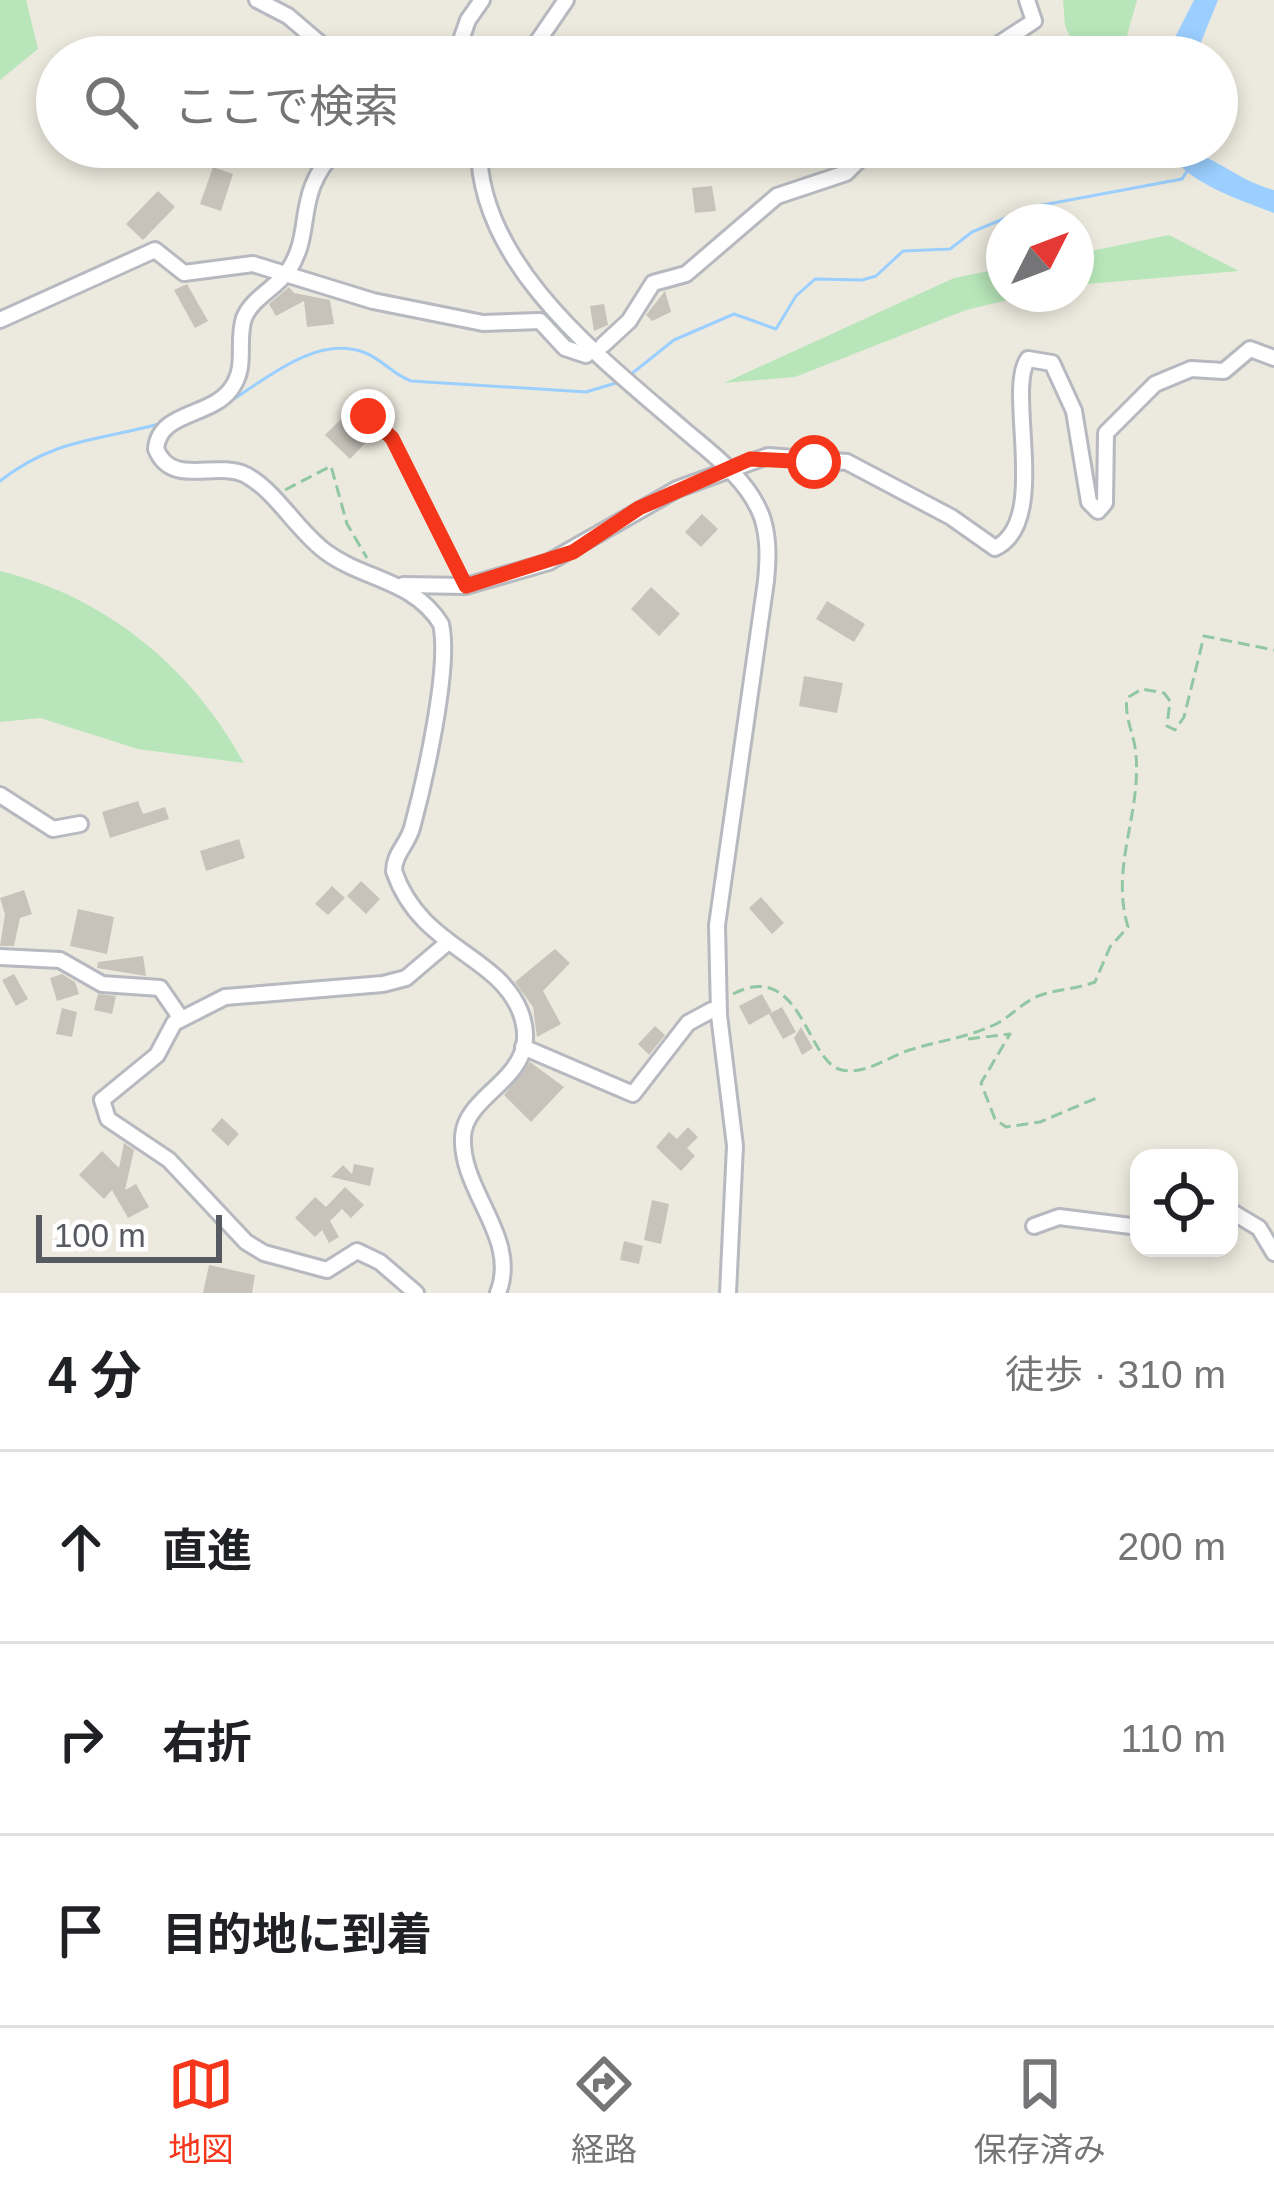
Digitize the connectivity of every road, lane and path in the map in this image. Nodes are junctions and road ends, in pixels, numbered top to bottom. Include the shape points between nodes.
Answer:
1 (256, 0) edge
2 (482, 0) edge
3 (566, 0) edge
4 (1027, 0) edge
5 (311, 36) edge
6 (462, 36) edge
7 (541, 36) edge
8 (1010, 36) edge
9 (323, 168) edge
10 (479, 168) edge
11 (850, 168) edge
12 (285, 275) junction
13 (0, 320) edge
14 (594, 350) junction
15 (1274, 358) edge
16 (362, 417) dead end
17 (725, 466) junction
18 (266, 492) junction
19 (371, 562) dead end
20 (398, 585) junction
21 (466, 586) junction
22 (1274, 650) edge
23 (0, 794) edge
24 (80, 824) dead end
25 (446, 944) junction
26 (0, 957) edge
27 (712, 1010) joint
28 (180, 1017) junction
29 (966, 1039) junction
30 (523, 1047) junction
31 (1099, 1097) dead end
32 (1238, 1215) edge
33 (1034, 1226) dead end
34 (1130, 1226) edge
35 (1274, 1253) edge
36 (416, 1293) edge
37 (498, 1293) edge
38 (728, 1293) edge

1 - 5 street
2 - 6 street
3 - 7 street
4 - 8 street via 1034,20
9 - 12 street via 310,183
10 - 14 street via 535,288
11 - 14 street via 777,196 686,274 653,283 629,322
12 - 13 street via 244,264 184,273 155,250
12 - 14 street via 483,323 540,321 565,348
12 - 18 street via 246,315 242,367 229,392 175,420 155,443 173,469 233,471
14 - 17 street
15 - 17 street via 1250,349 1224,371 1175,374 1135,401 1106,433 1105,502 1098,511 1089,502 1074,411 1052,363 1028,359 1021,374 1022,491 1009,536 995,548 847,462 768,456
16 - 21 path via 392,438
17 - 21 street via 573,552
17 - 38 street via 760,514 767,554 716,925 735,1146
18 - 19 path via 293,488 332,466 347,524
18 - 20 street via 335,559
20 - 21 street
20 - 25 street via 431,610 444,641 411,832 394,871
22 - 29 path via 1204,636 1175,730 1167,725 1164,692 1142,689 1127,698 1136,755 1119,866 1127,928 1095,982 1037,997
23 - 24 street via 53,829
25 - 28 street via 406,978 239,993
25 - 30 street via 508,991 521,1014
26 - 28 street via 60,960 102,984 160,988
27 - 29 path via 745,989 784,997 808,1022 825,1059 844,1070
27 - 30 street via 688,1023 634,1094
28 - 36 street via 157,1055 105,1095 107,1119 169,1160 246,1243 328,1270 357,1251
29 - 31 path via 1010,1034 981,1083 994,1119 1006,1127
30 - 37 street via 463,1133 468,1168 504,1259
32 - 35 street via 1259,1228
33 - 34 street via 1059,1217

